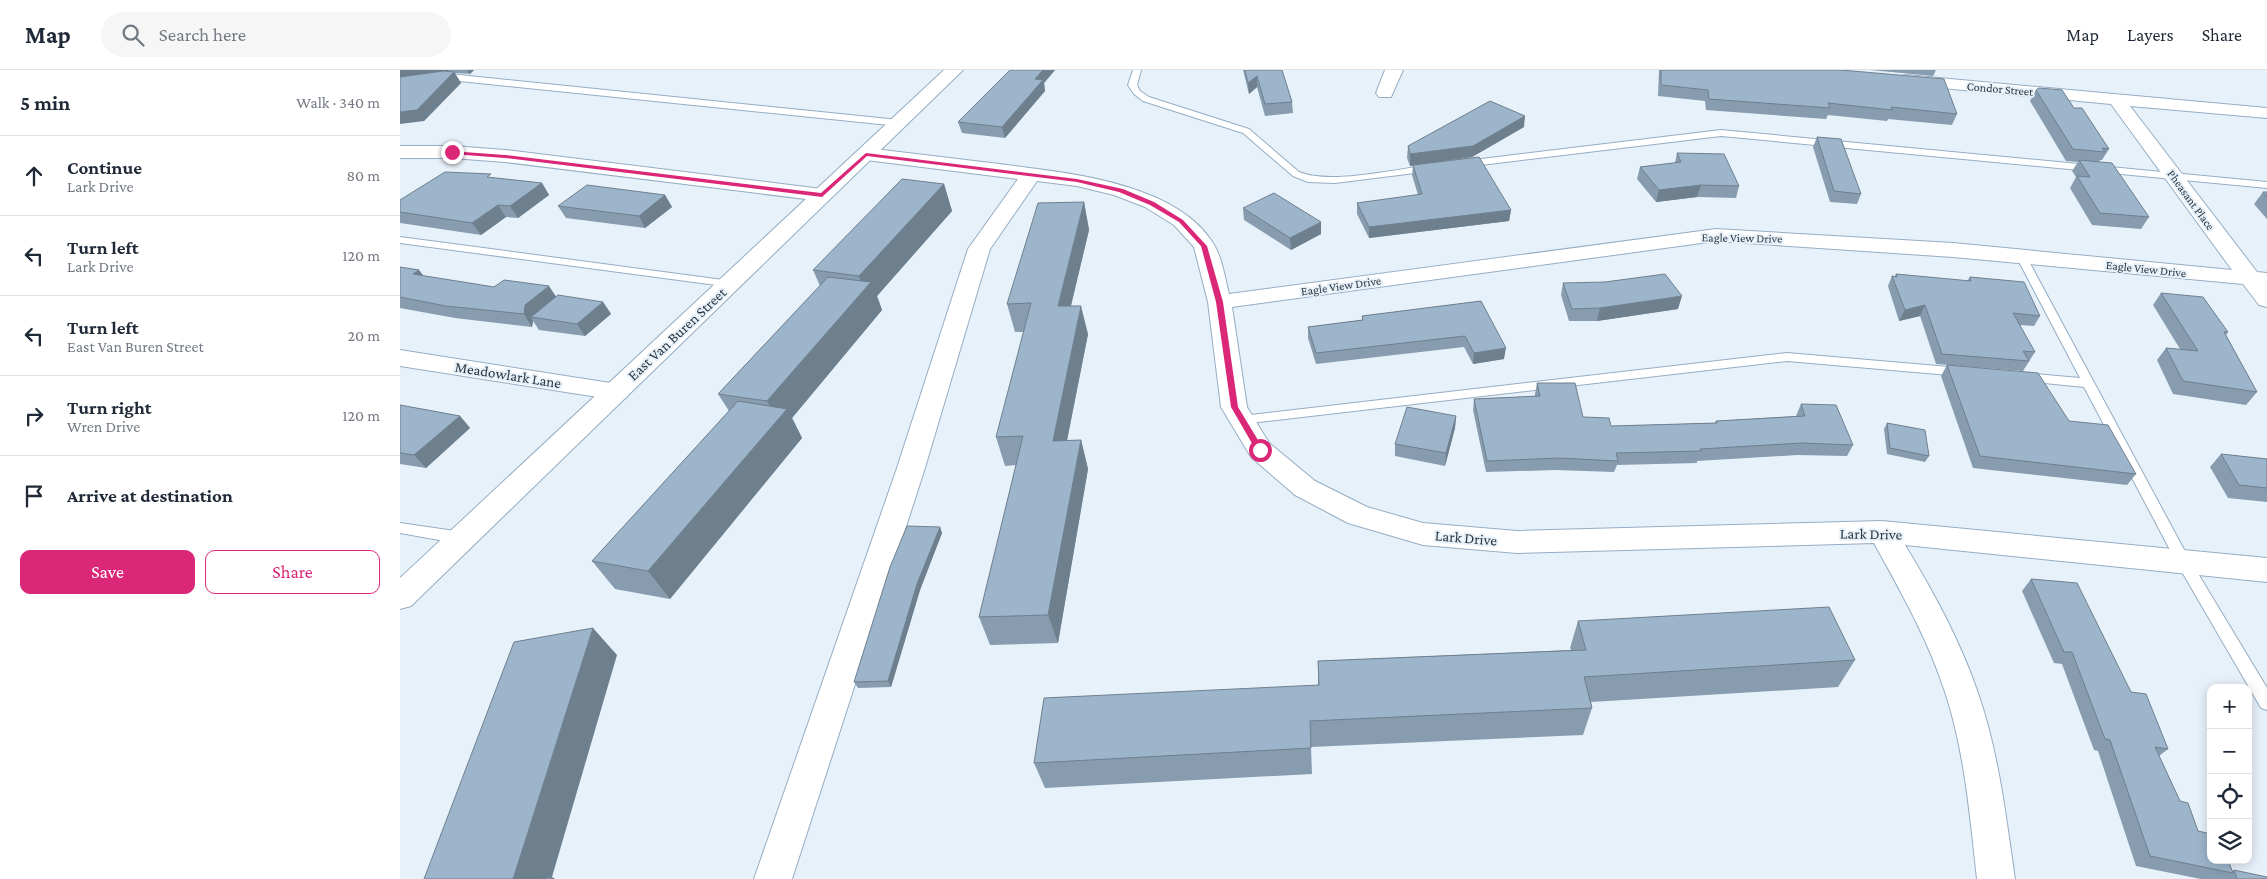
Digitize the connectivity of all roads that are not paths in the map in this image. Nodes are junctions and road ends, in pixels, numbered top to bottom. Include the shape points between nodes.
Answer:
1 (954, 70) edge
2 (1137, 70) edge
3 (1394, 70) edge
4 (1890, 79) edge
5 (430, 80) edge
6 (1385, 93) dead end
7 (2116, 100) junction
8 (2267, 113) edge
9 (899, 123) junction
10 (400, 152) edge
11 (866, 154) junction
12 (1031, 175) junction
13 (2174, 176) junction
14 (2267, 185) edge
15 (822, 195) junction
16 (400, 240) edge
17 (2021, 256) junction
18 (2259, 280) edge
19 (731, 284) junction
20 (2267, 300) edge
21 (1220, 302) junction
22 (400, 358) edge
23 (1972, 373) edge
24 (2010, 376) edge
25 (2088, 383) junction
26 (616, 392) junction
27 (1241, 420) junction
28 (400, 528) edge
29 (1882, 532) junction
30 (462, 538) junction
31 (2183, 561) junction
32 (2267, 570) edge
33 (400, 597) edge
34 (2267, 703) edge
35 (773, 879) edge
36 (1996, 879) edge

1 - 9 street, East Van Buren Street
2 - 13 lane via 1132,85 1141,96 1151,102 1246,131 1296,174 1308,179 1335,180 1721,133
3 - 6 street
4 - 7 street, Condor Street
5 - 9 lane via 450,77
7 - 8 street, Condor Street
7 - 13 street, Pheasant Place
9 - 11 street, East Van Buren Street
10 - 15 street via 505,156
11 - 12 street, Lark Drive
11 - 15 street, East Van Buren Street
12 - 21 street, Lark Drive via 1077,180 1121,191 1152,203 1181,221 1204,246
12 - 35 street via 979,249 910,471
13 - 14 lane
13 - 18 street, Pheasant Place via 2232,256
15 - 19 street, East Van Buren Street
16 - 19 lane
17 - 18 street, Eagle View Drive
17 - 21 street, Eagle View Drive via 1716,235
17 - 25 lane
18 - 20 street, Pheasant Place
19 - 26 street, East Van Buren Street
21 - 27 street, Lark Drive via 1234,407
22 - 26 street, Meadowlark Lane
23 - 27 lane via 1787,357
24 - 25 lane
25 - 31 lane
26 - 30 street, East Van Buren Street
27 - 29 street, Lark Drive via 1260,450 1305,488 1358,515 1424,534 1517,542
28 - 30 lane
29 - 31 street, Lark Drive
29 - 36 street via 1927,609 1963,696 1984,787
30 - 33 street, East Van Buren Street
31 - 32 street, Lark Drive
31 - 34 lane

